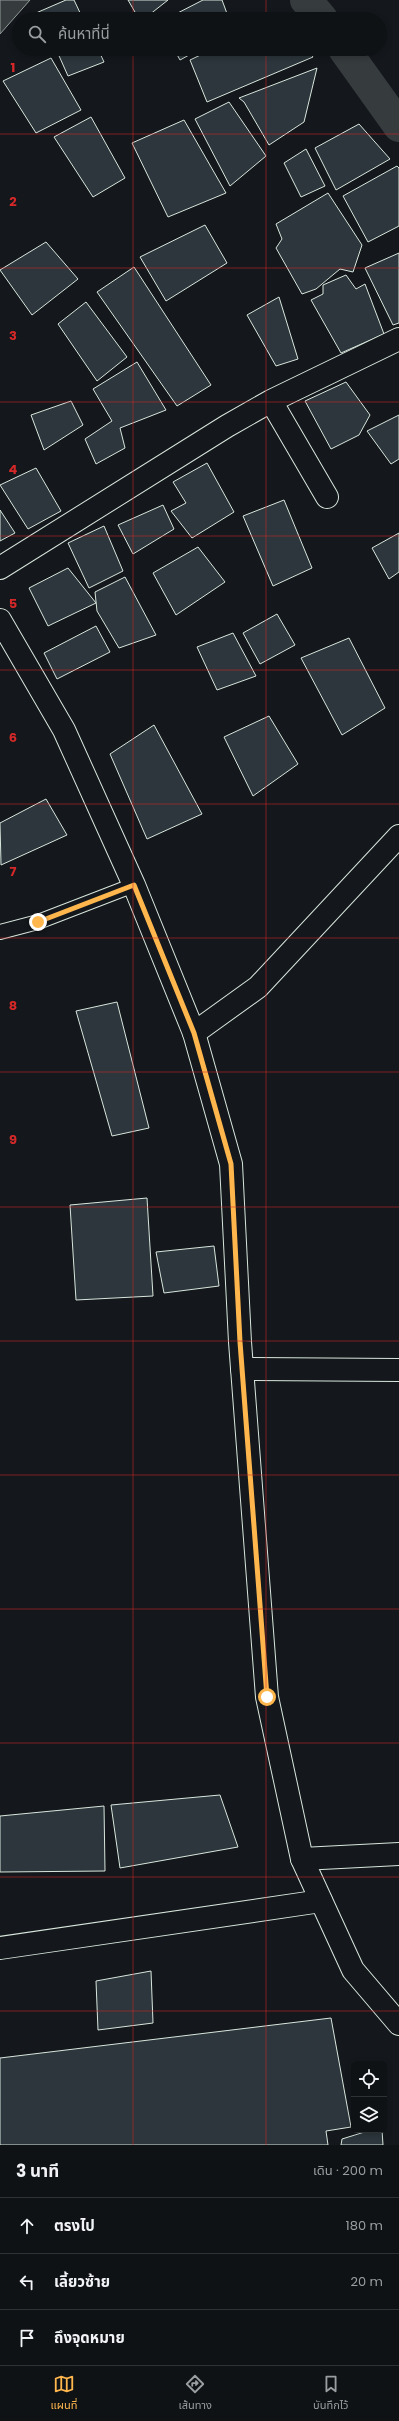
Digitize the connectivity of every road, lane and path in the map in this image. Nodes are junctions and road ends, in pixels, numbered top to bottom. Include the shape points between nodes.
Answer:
1 (399, 339) edge
2 (271, 401) junction
3 (327, 497) dead end
4 (0, 568) edge
5 (0, 620) edge
6 (399, 836) edge
7 (134, 885) junction
8 (0, 932) edge
9 (194, 1033) junction
10 (242, 1369) junction
11 (399, 1370) edge
12 (399, 1854) edge
13 (302, 1859) junction
14 (321, 1901) junction
15 (0, 1948) edge
16 (399, 2024) edge

1 - 2 street
2 - 3 street
2 - 4 street
5 - 7 street via 64,730
6 - 9 street via 258,987
7 - 8 lane via 38,922
7 - 9 street
9 - 10 street via 231,1164
10 - 11 street
10 - 13 street via 267,1697
12 - 13 street
13 - 14 street
14 - 15 street
14 - 16 street via 353,1970

